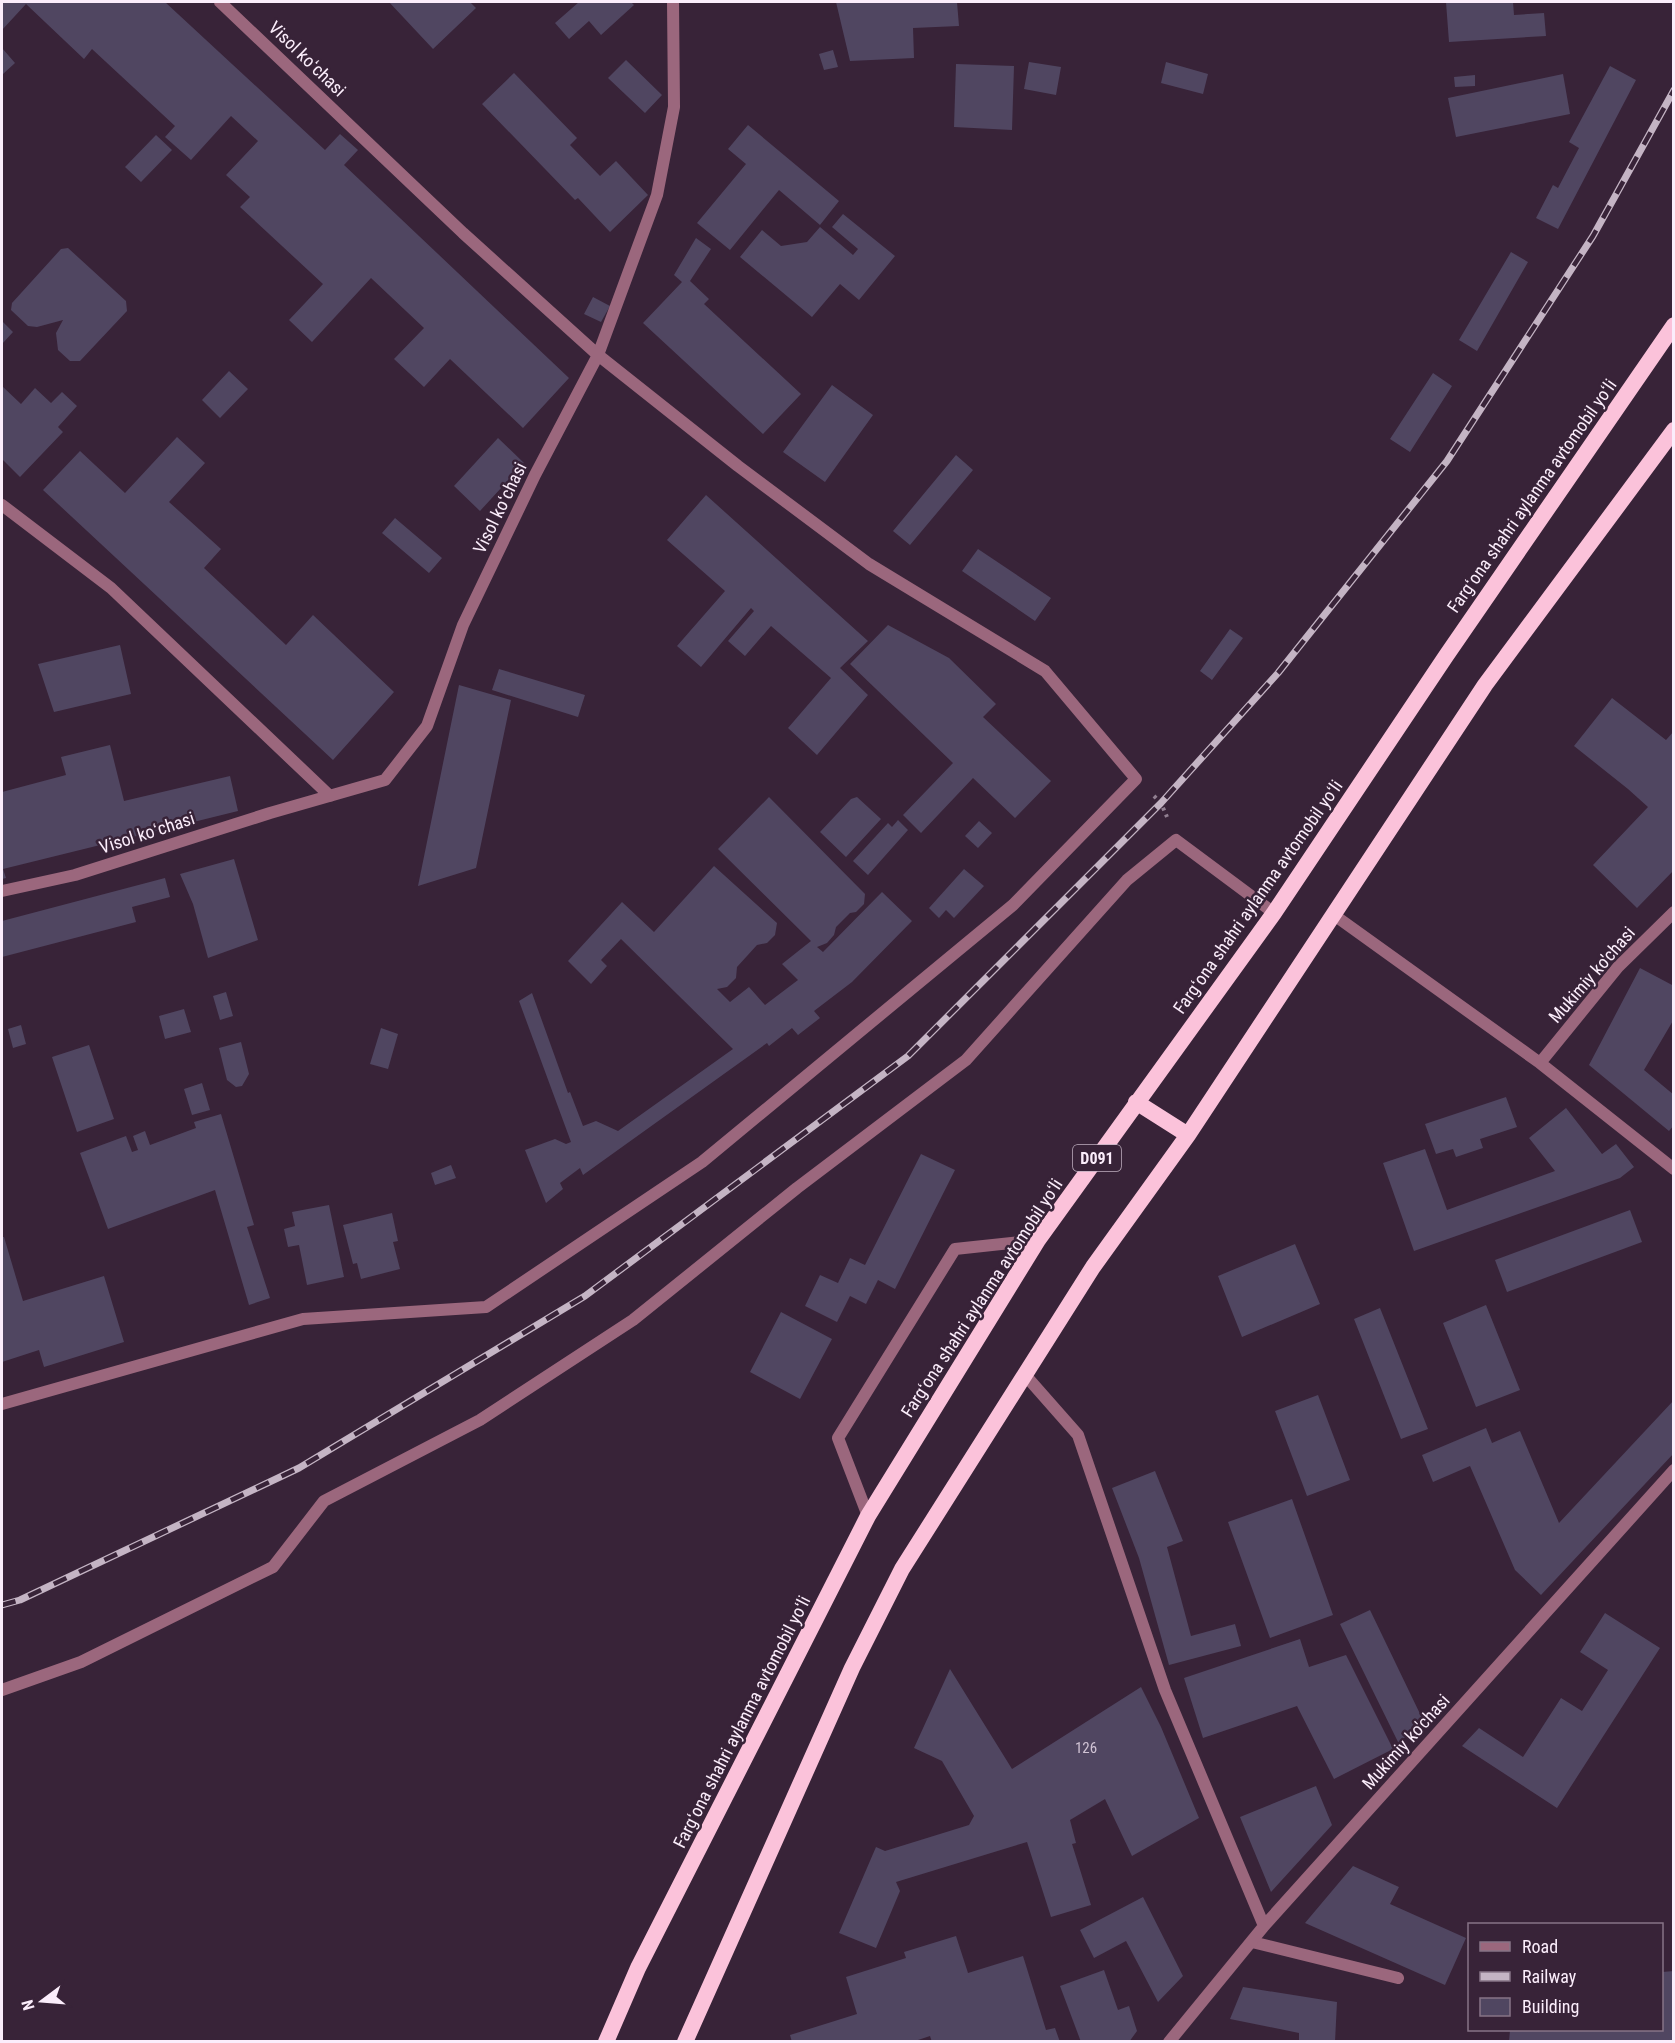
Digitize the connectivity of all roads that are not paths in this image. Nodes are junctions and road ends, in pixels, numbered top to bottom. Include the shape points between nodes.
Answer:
1 (220, 2) edge
2 (673, 2) edge
3 (1674, 325) edge
4 (598, 356) junction
5 (1674, 430) edge
6 (2, 505) edge
7 (330, 796) junction
8 (2, 891) edge
9 (1674, 912) edge
10 (1274, 913) junction
11 (1334, 915) junction
12 (1540, 1063) junction
13 (1136, 1102) junction
14 (1188, 1135) junction
15 (1674, 1169) edge
16 (1038, 1240) junction
17 (1026, 1376) junction
18 (2, 1404) edge
19 (1674, 1470) edge
20 (868, 1516) junction
21 (2, 1690) edge
22 (1264, 1926) junction
23 (1252, 1942) junction
24 (1398, 1978) dead end
25 (606, 2042) edge
26 (685, 2042) edge
27 (1169, 2042) edge

1 - 4 street, Visol koʻchasi
2 - 4 street via 674,107 657,195
3 - 10 highway, Fargʻona shahri aylanma avtomobil yoʻli / D091
4 - 7 street, Visol koʻchasi via 463,625 428,726 385,780
4 - 18 street via 869,564 1045,671 1136,779 1013,905 702,1162 486,1307 303,1319
5 - 11 highway via 1485,685
6 - 7 street via 111,588
7 - 8 street, Visol koʻchasi via 75,875
9 - 12 street, Mukimiy ko'chasi via 1618,967
10 - 13 highway, Fargʻona shahri aylanma avtomobil yoʻli / D091
10 - 21 street via 1176,840 1126,880 966,1060 797,1188 633,1320 480,1420 324,1501 273,1567 81,1662
11 - 12 street
11 - 14 highway
12 - 15 street
13 - 14 highway
13 - 16 highway, Fargʻona shahri aylanma avtomobil yoʻli / D091
14 - 17 highway via 1093,1267
16 - 20 highway, Fargʻona shahri aylanma avtomobil yoʻli / D091
16 - 20 street via 956,1249 838,1438
17 - 22 street via 1078,1435 1165,1690
17 - 26 highway via 902,1569 852,1668
19 - 22 street, Mukimiy ko'chasi
20 - 25 highway, Fargʻona shahri aylanma avtomobil yoʻli / D091 via 638,1968
22 - 23 street, Mukimiy ko'chasi
23 - 24 street
23 - 27 street, Mukimiy ko'chasi

